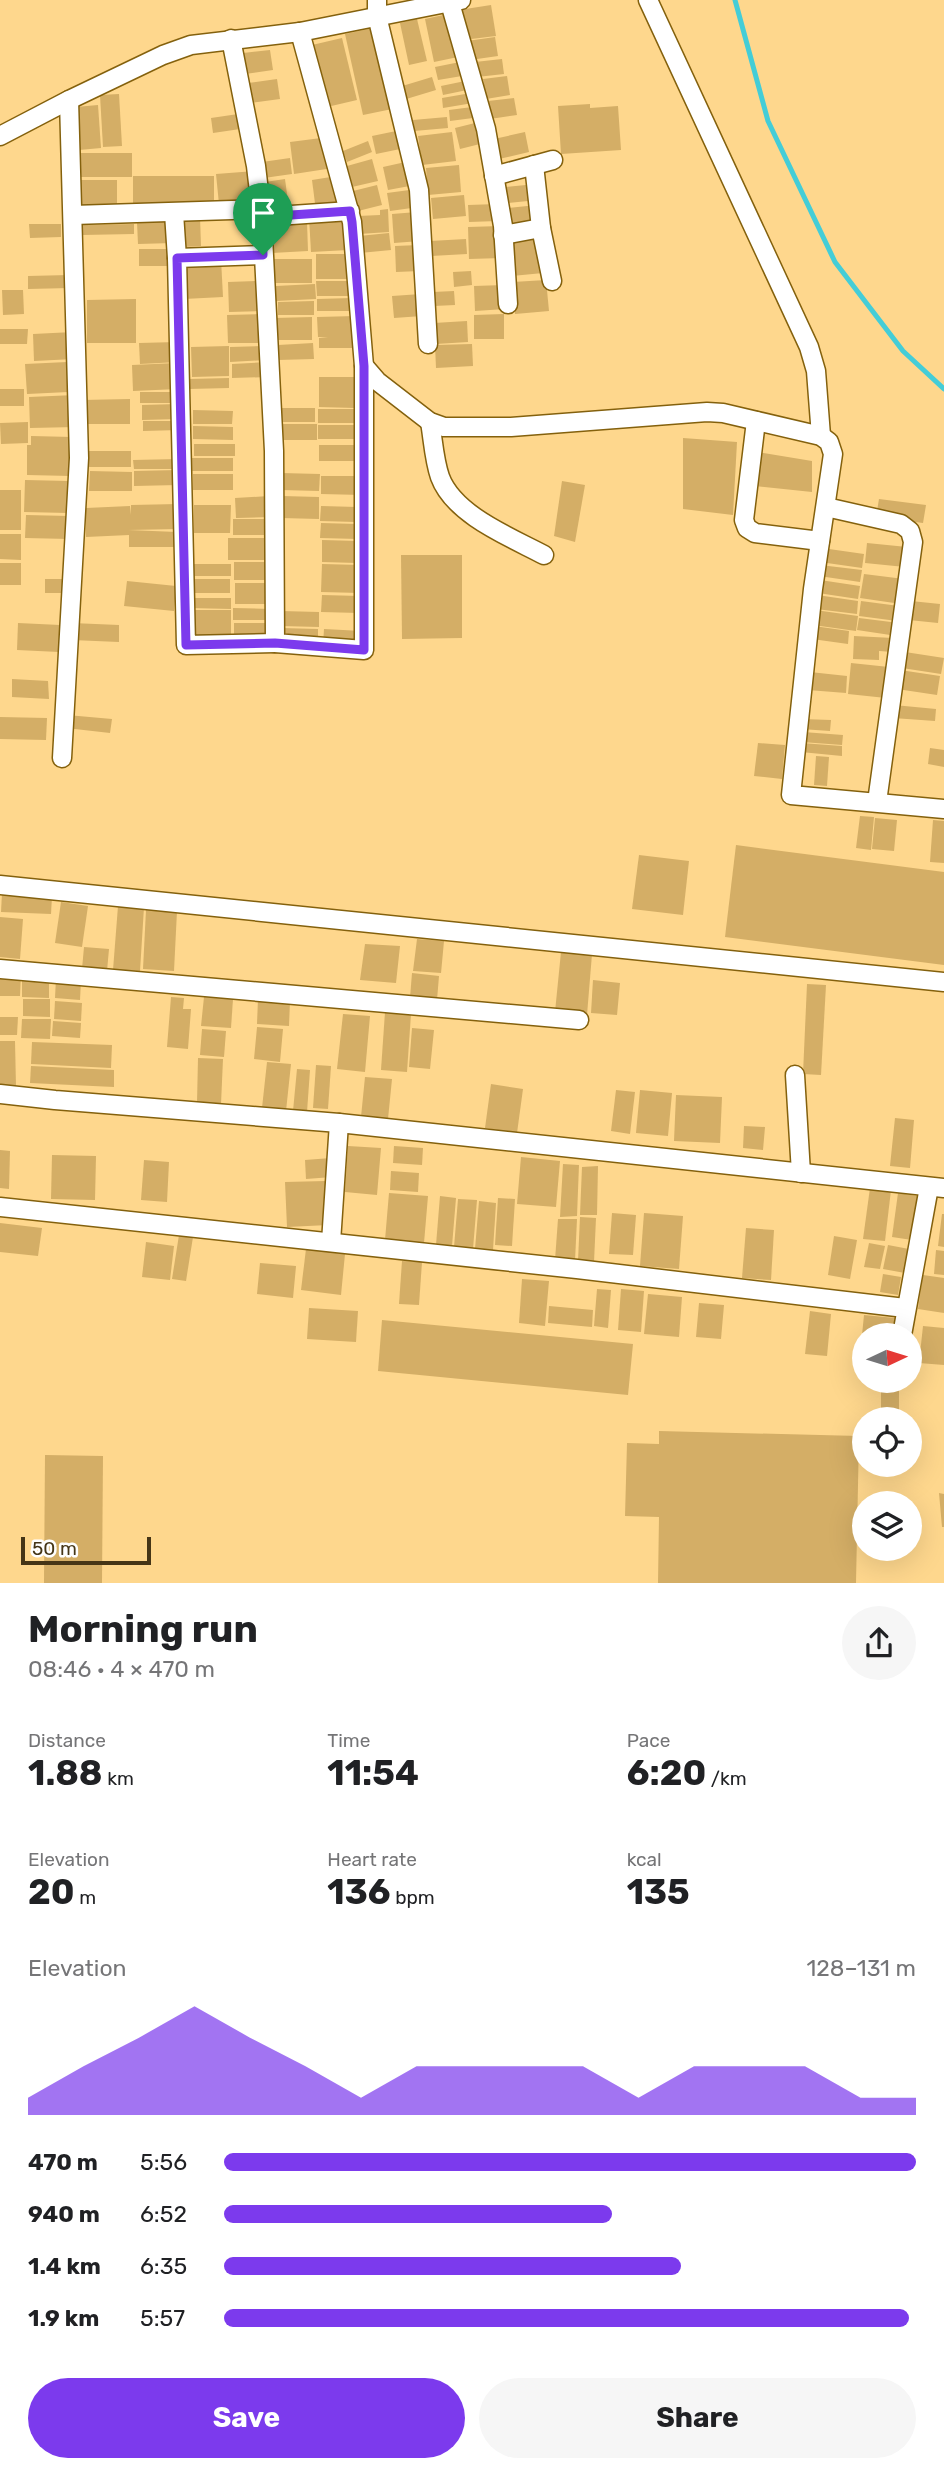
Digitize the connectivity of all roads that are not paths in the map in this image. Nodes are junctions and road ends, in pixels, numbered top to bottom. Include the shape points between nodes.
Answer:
1 (648, 0) edge
2 (456, 1) edge
3 (377, 8) edge
4 (300, 32) junction
5 (231, 39) junction
6 (69, 100) junction
7 (0, 136) edge
8 (554, 160) dead end
9 (534, 165) junction
10 (494, 176) junction
11 (350, 211) junction
12 (174, 213) junction
13 (262, 213) junction
14 (74, 215) junction
15 (541, 228) junction
16 (503, 235) junction
17 (263, 255) junction
18 (177, 258) junction
19 (552, 281) dead end
20 (508, 304) dead end
21 (428, 344) dead end
22 (364, 366) junction
23 (756, 421) junction
24 (430, 422) junction
25 (821, 436) junction
26 (826, 507) junction
27 (820, 541) junction
28 (544, 555) dead end
29 (275, 643) junction
30 (62, 758) dead end
31 (877, 802) junction
32 (944, 810) edge
33 (0, 885) edge
34 (0, 969) edge
35 (944, 982) edge
36 (579, 1020) dead end
37 (795, 1075) dead end
38 (0, 1094) edge
39 (339, 1123) junction
40 (801, 1172) junction
41 (937, 1188) edge
42 (0, 1207) edge
43 (331, 1242) junction
44 (905, 1308) junction
45 (903, 1323) edge

1 - 25 street via 809,347 816,371
2 - 3 street
2 - 10 street
3 - 4 street
3 - 21 street via 419,190
4 - 5 street
4 - 11 street
5 - 6 street via 163,55
5 - 13 street
6 - 7 street
6 - 14 street
8 - 9 street
9 - 10 street
9 - 15 street
10 - 16 street
11 - 13 street
11 - 22 street
12 - 13 street
12 - 14 street
12 - 18 street
13 - 17 street
14 - 30 street via 79,458
15 - 16 street
15 - 19 street
16 - 20 street
17 - 18 street
17 - 29 street via 274,451
18 - 29 street via 186,645
22 - 24 street
22 - 29 street via 364,650
23 - 24 street via 707,412 511,427 444,427
23 - 25 street
23 - 27 street via 744,520 747,528 755,533
24 - 28 street via 440,477 453,498 483,522
25 - 26 street via 833,454
26 - 27 street
26 - 31 street via 901,524 910,531 912,542
27 - 31 street via 791,795
31 - 32 street
33 - 35 street
34 - 36 street
37 - 40 street
38 - 39 street
39 - 40 street
39 - 43 street
40 - 41 street
41 - 44 street
42 - 43 street
43 - 44 street
44 - 45 street

